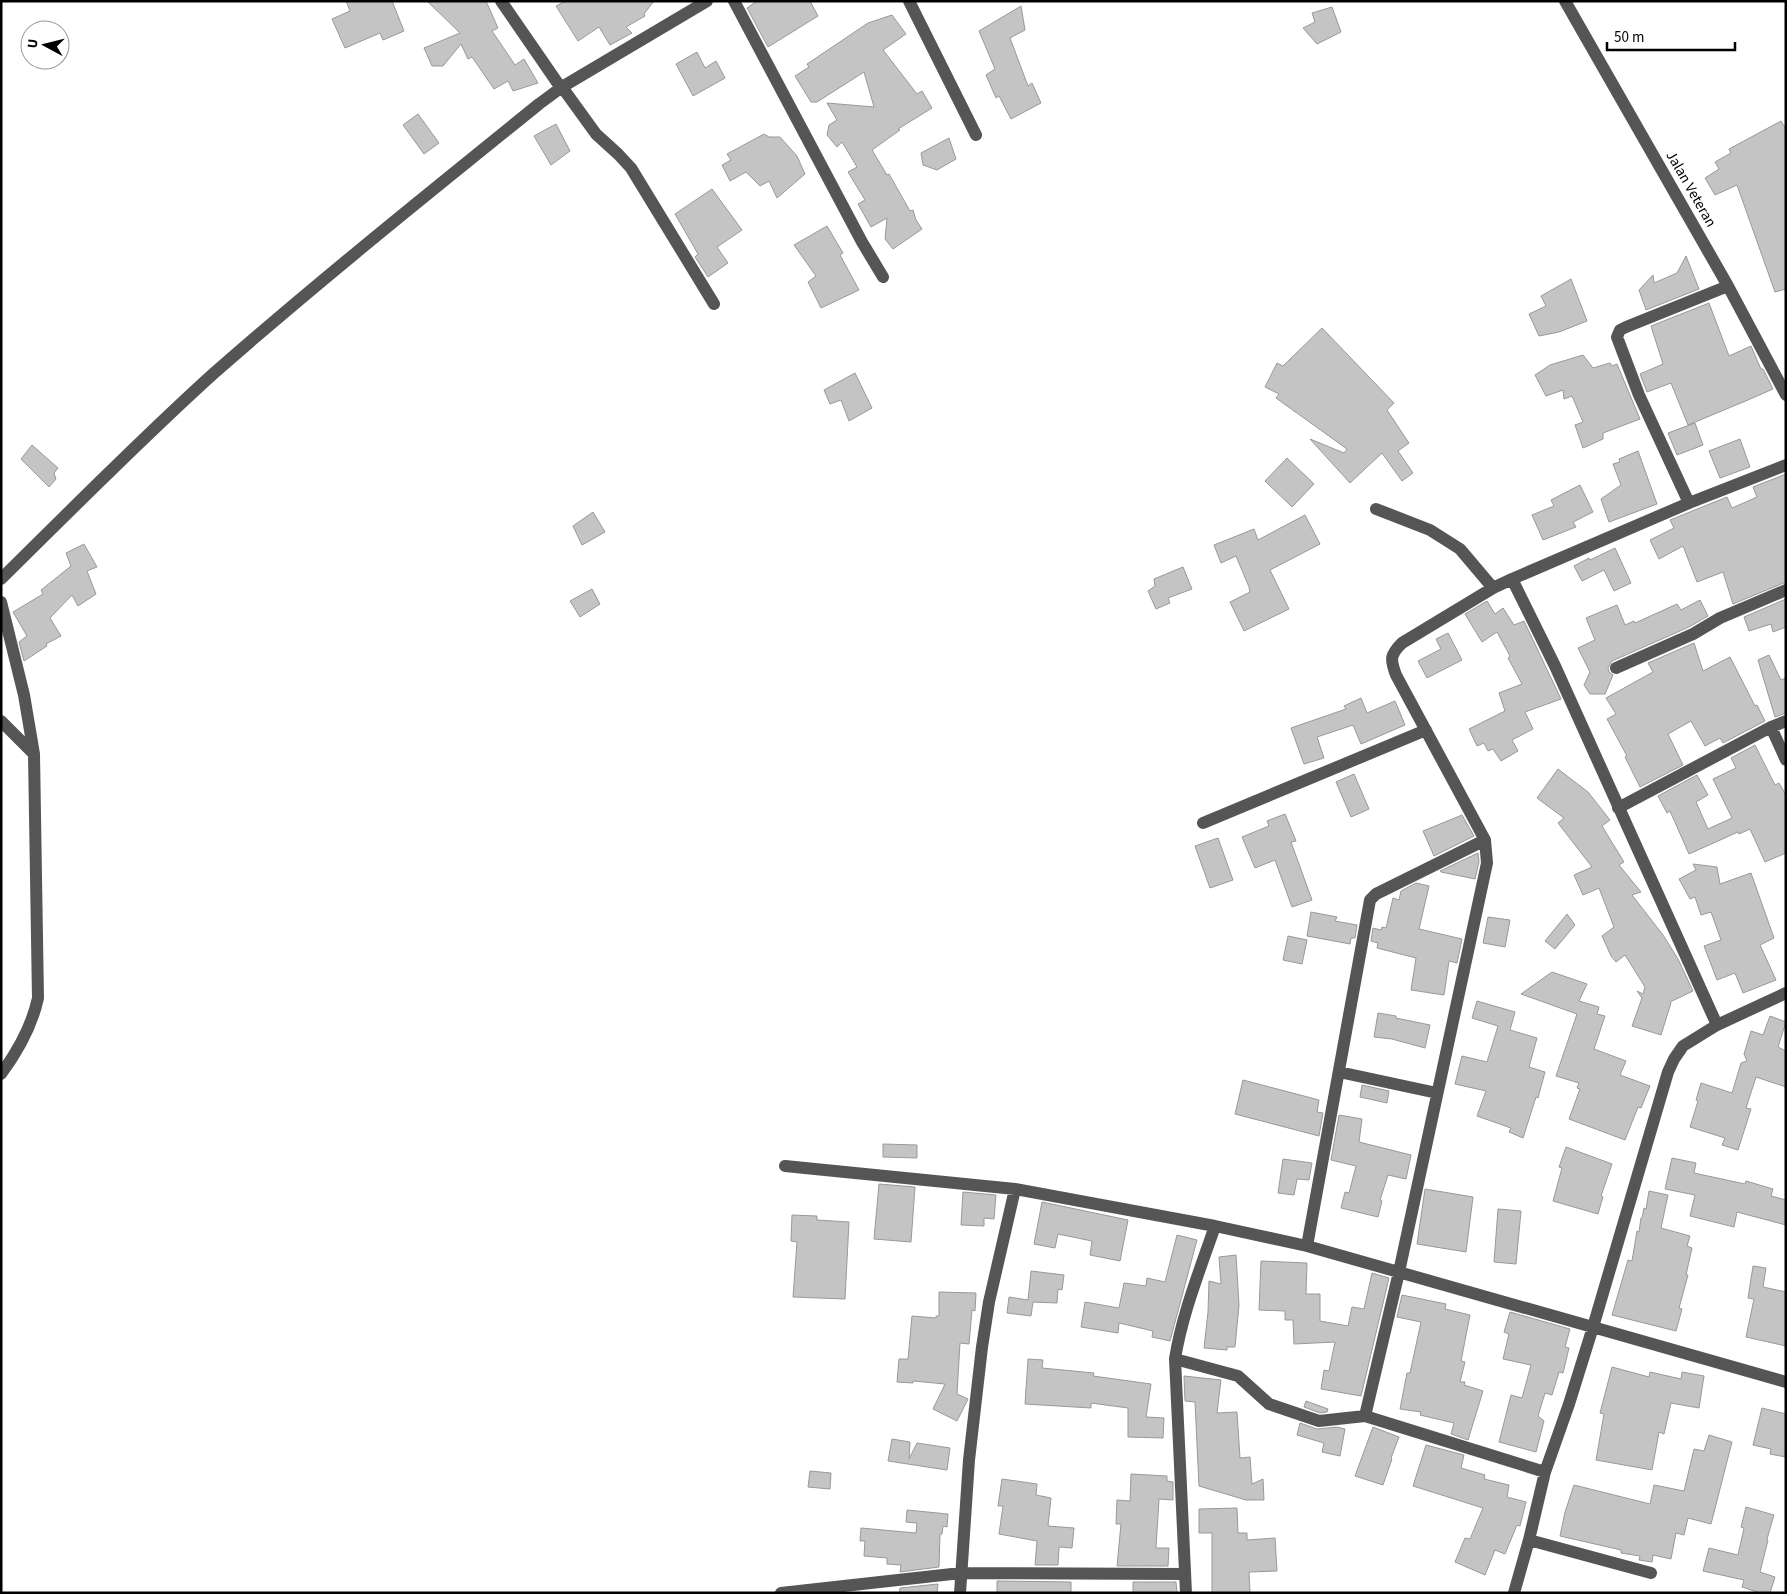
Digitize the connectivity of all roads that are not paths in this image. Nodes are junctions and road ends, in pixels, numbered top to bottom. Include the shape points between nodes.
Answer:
1 (501, 1) edge
2 (707, 1) edge
3 (734, 1) edge
4 (909, 1) edge
5 (1565, 1) edge
6 (562, 88) junction
7 (976, 135) dead end
8 (883, 277) dead end
9 (1728, 286) junction
10 (714, 304) dead end
11 (1786, 395) edge
12 (1786, 465) edge
13 (1689, 503) junction
14 (1376, 509) dead end
15 (1, 579) edge
16 (1512, 579) junction
17 (1494, 588) junction
18 (1786, 590) edge
19 (1, 602) edge
20 (1616, 668) dead end
21 (1, 721) edge
22 (1786, 721) edge
23 (1771, 727) junction
24 (1426, 730) junction
25 (34, 754) junction
26 (1786, 760) edge
27 (1618, 808) junction
28 (1203, 823) dead end
29 (1485, 840) junction
30 (1786, 993) edge
31 (1718, 1025) junction
32 (1338, 1072) junction
33 (1, 1074) edge
34 (1437, 1093) junction
35 (785, 1166) dead end
36 (1015, 1189) junction
37 (1215, 1226) junction
38 (1307, 1246) junction
39 (1399, 1272) junction
40 (1593, 1327) junction
41 (1175, 1360) junction
42 (1786, 1382) edge
43 (1365, 1416) junction
44 (1545, 1472) junction
45 (1529, 1540) junction
46 (961, 1573) junction
47 (1651, 1573) dead end
48 (1186, 1574) junction
49 (781, 1593) edge
50 (960, 1593) edge
51 (1186, 1593) edge
52 (1514, 1593) edge

1 - 6 street
2 - 6 street
3 - 8 street
4 - 7 street
5 - 9 street, Jalan Veteran
6 - 10 street via 596,134 631,168
6 - 15 street via 321,280 116,465
9 - 11 street, Jalan Veteran
9 - 13 street via 1626,327 1617,337 1639,395
12 - 13 street
13 - 16 street
14 - 17 street via 1430,530 1460,549
16 - 17 street
16 - 27 street
17 - 24 street via 1402,642 1395,650 1392,658 1396,675
18 - 20 street
19 - 25 street via 24,695
21 - 25 street
22 - 23 street
23 - 26 street
23 - 27 street
24 - 28 street
24 - 29 street
25 - 33 street via 38,998 29,1028
27 - 31 street
29 - 32 street via 1376,894 1370,900
29 - 34 street via 1485,878
30 - 31 street
31 - 40 street via 1683,1046 1668,1072
32 - 34 street
32 - 38 street
34 - 39 street
35 - 36 street
36 - 37 street
36 - 46 street via 982,1347
37 - 38 street
37 - 41 street via 1178,1338
38 - 39 street
39 - 40 street
39 - 43 street
40 - 42 street
40 - 44 street
41 - 43 street via 1238,1376 1269,1404 1319,1421
41 - 48 street
43 - 44 street
44 - 45 street
45 - 47 street
45 - 52 street
46 - 48 street
46 - 49 street
46 - 50 street
48 - 51 street

